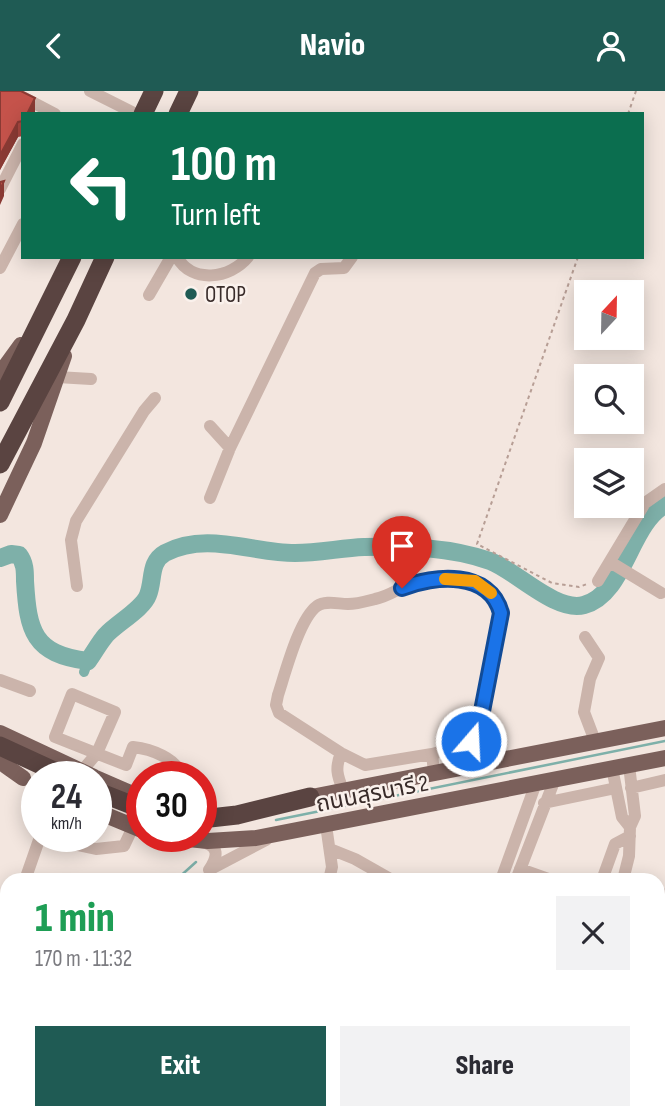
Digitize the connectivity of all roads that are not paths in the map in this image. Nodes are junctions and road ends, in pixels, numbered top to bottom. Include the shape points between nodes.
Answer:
1 (11, 91) edge
2 (90, 91) edge
3 (154, 91) edge
4 (189, 91) edge
5 (40, 110) edge
6 (132, 112) edge
7 (144, 112) edge
8 (178, 112) edge
9 (21, 148) edge
10 (0, 189) edge
11 (21, 228) edge
12 (71, 259) edge
13 (104, 259) edge
14 (169, 259) edge
15 (178, 259) edge
16 (245, 259) edge
17 (351, 259) edge
18 (0, 268) edge
19 (149, 295) dead end
20 (46, 311) junction
21 (76, 320) junction
22 (0, 374) edge
23 (57, 377) junction
24 (91, 379) dead end
25 (155, 398) dead end
26 (0, 402) edge
27 (209, 426) dead end
28 (230, 448) junction
29 (0, 464) edge
30 (665, 489) edge
31 (210, 498) dead end
32 (0, 515) edge
33 (613, 564) junction
34 (598, 581) road end
35 (77, 586) dead end
36 (661, 593) dead end
37 (585, 637) dead end
38 (0, 680) edge
39 (30, 691) dead end
40 (665, 728) edge
41 (0, 733) edge
42 (596, 741) junction
43 (0, 746) edge
44 (36, 750) junction
45 (97, 753) junction
46 (341, 753) junction
47 (432, 754) junction
48 (665, 758) edge
49 (42, 761) edge
50 (57, 761) edge
51 (93, 761) edge
52 (128, 761) edge
53 (169, 761) edge
54 (126, 765) edge
55 (629, 765) junction
56 (0, 767) edge
57 (612, 768) junction
58 (434, 772) junction
59 (21, 775) edge
60 (21, 777) edge
61 (555, 779) junction
62 (665, 780) edge
63 (537, 783) junction
64 (616, 788) junction
65 (631, 788) junction
66 (344, 790) junction
67 (310, 797) junction
68 (544, 803) junction
69 (217, 811) edge
70 (217, 818) edge
71 (326, 825) junction
72 (630, 831) junction
73 (286, 833) junction
74 (217, 840) edge
75 (330, 849) junction
76 (35, 852) edge
77 (216, 852) edge
78 (209, 870) junction
79 (27, 873) edge
80 (206, 873) edge
81 (331, 873) edge
82 (379, 873) edge
83 (504, 873) edge
84 (519, 873) edge
85 (605, 873) edge
86 (625, 873) edge

1 - 5 street
2 - 6 street
3 - 7 highway
4 - 8 highway
9 - 10 street
11 - 18 street
12 - 20 highway
13 - 21 highway
14 - 19 street
15 - 16 street via 186,270 206,276 224,274
17 - 28 street via 344,268 315,273
20 - 22 main road
20 - 26 highway
21 - 23 main road
21 - 29 highway
23 - 24 street
23 - 32 main road via 34,443
25 - 35 street via 72,532
27 - 28 street
28 - 31 street
30 - 33 street via 645,503
33 - 34 street
33 - 36 street
37 - 42 street via 598,658 584,712
38 - 39 street
40 - 42 main road, ถนนสุรนารี 2
41 - 44 main road
42 - 58 main road, ถนนสุรนารี 2
43 - 49 highway, bridge
44 - 50 main road
44 - 59 main road via 15,744 2,753 4,764
45 - 45 street via 115,712 72,694 55,737
45 - 51 street
45 - 54 street
46 - 47 street via 365,765
46 - 47 street via 279,713 276,705 308,615 324,604 378,599 416,582 475,581 496,598 501,613 482,711 471,741
46 - 66 street via 335,766
47 - 58 street
48 - 55 main road, ถนนสุรนารี 2
52 - 53 street via 133,747 148,749
55 - 57 main road, ถนนสุรนารี 2
55 - 65 street
56 - 60 main road
57 - 61 main road, ถนนสุรนารี 2
57 - 64 street
58 - 66 main road, ถนนสุรนารี 2
61 - 63 main road, ถนนสุรนารี 2
61 - 68 street
62 - 65 street
63 - 71 main road, ถนนสุรนารี 2
63 - 83 street
64 - 68 street
64 - 72 street
65 - 72 street via 635,816
66 - 67 main road, ถนนสุรนารี 2
67 - 69 main road, ถนนสุรนารี 2
67 - 70 highway
68 - 84 street
71 - 73 main road, ถนนสุรนารี 2
71 - 75 street
72 - 85 street via 615,844
72 - 86 street
73 - 74 main road, ถนนสุรนารี 2
73 - 78 street
75 - 81 street
75 - 82 street
76 - 79 street
77 - 78 street
78 - 80 street

